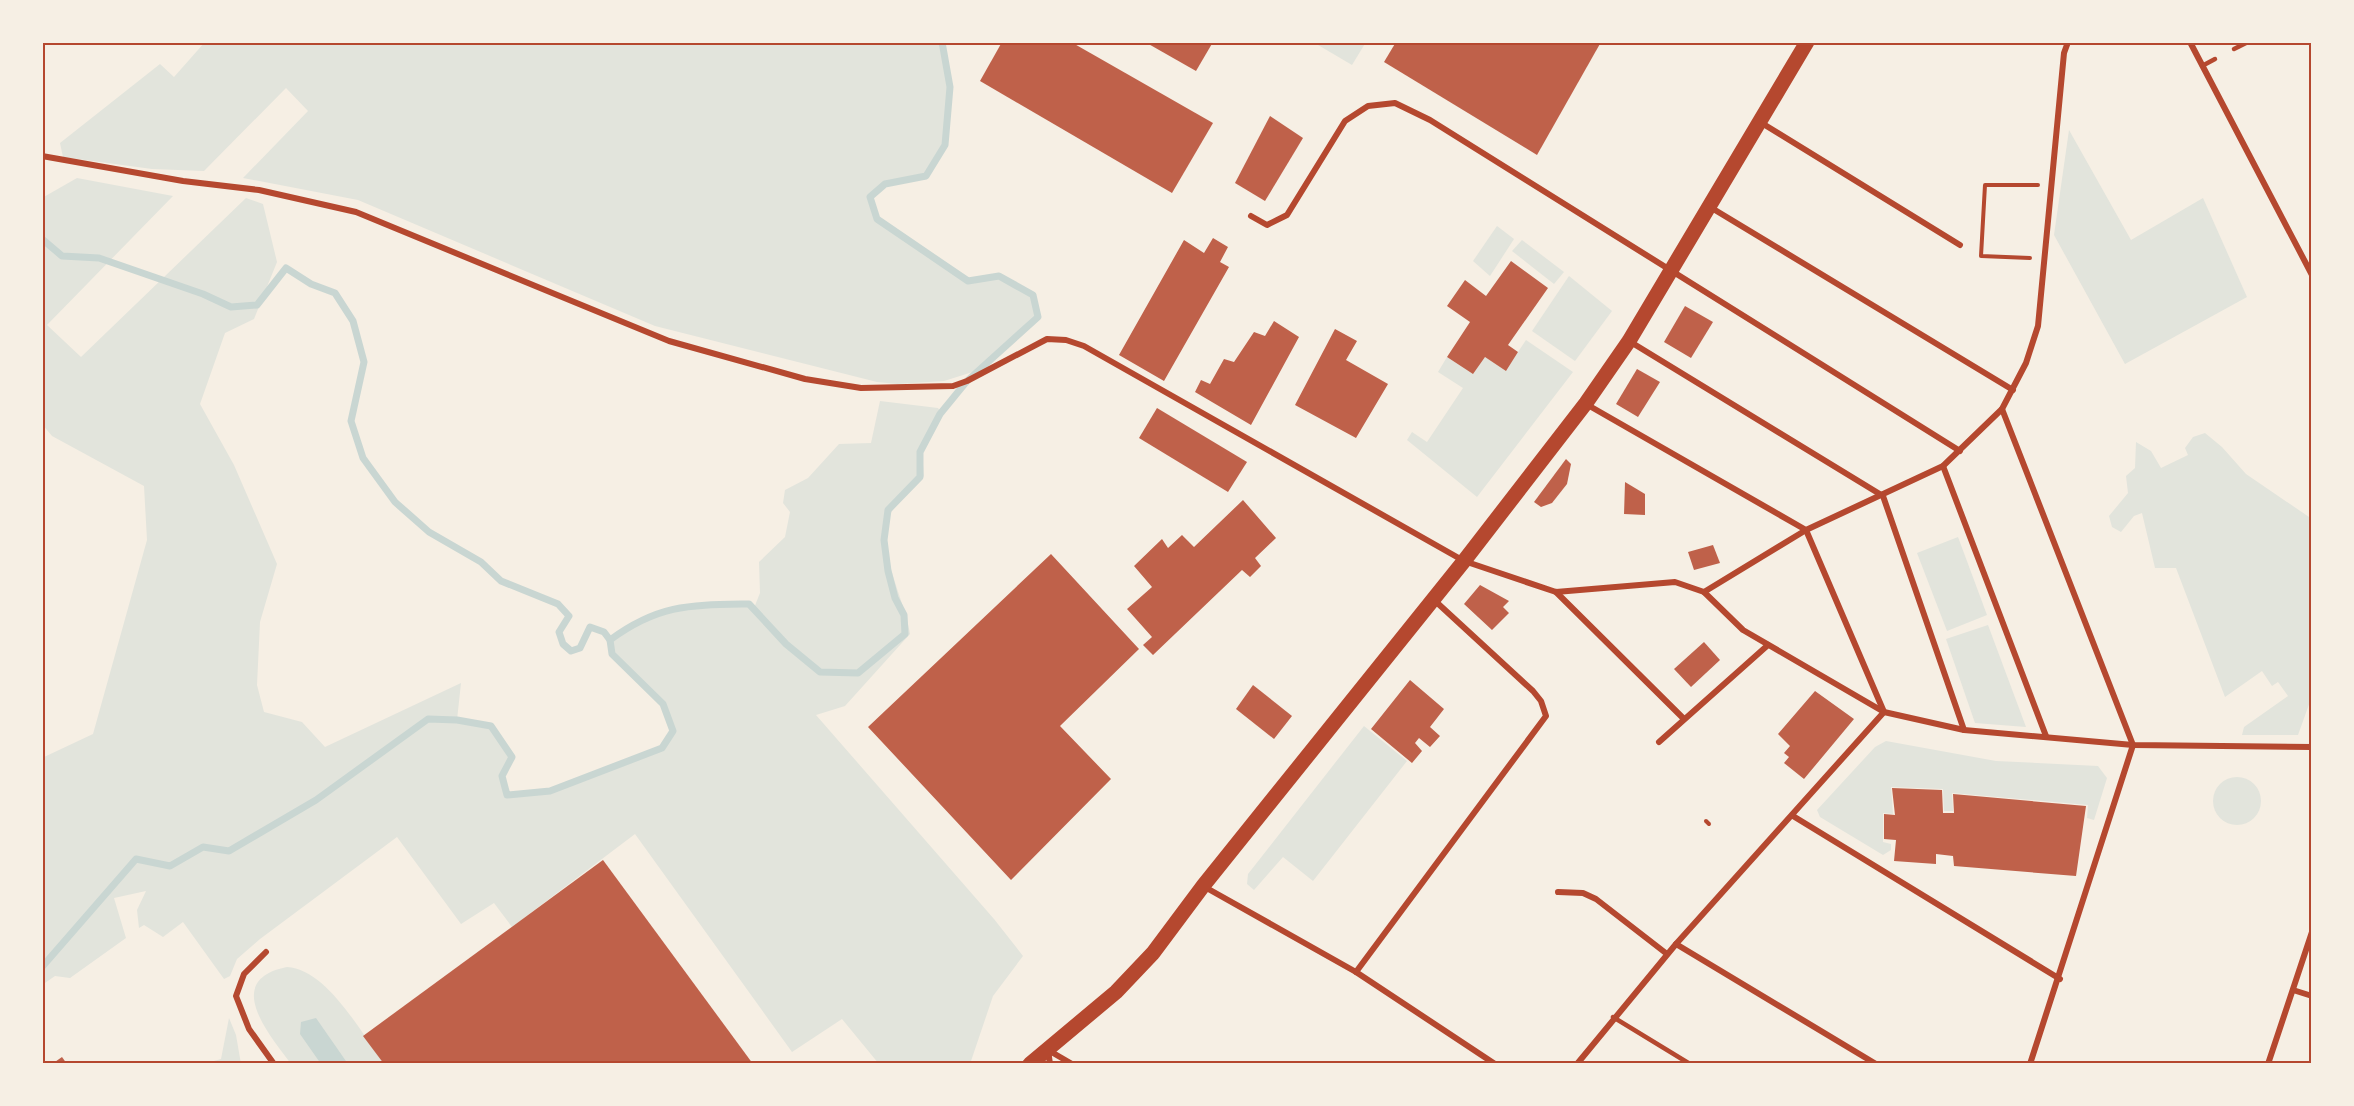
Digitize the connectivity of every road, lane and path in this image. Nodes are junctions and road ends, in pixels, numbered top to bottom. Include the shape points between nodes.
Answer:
1 (1807, 42) edge
2 (2068, 42) edge
3 (2190, 42) edge
4 (2248, 42) edge
5 (2234, 49) dead end
6 (2215, 59) dead end
7 (2202, 66) junction
8 (1760, 121) junction
9 (42, 156) edge
10 (2050, 186) junction
11 (1710, 207) junction
12 (1251, 216) dead end
13 (1960, 245) dead end
14 (2042, 259) junction
15 (1669, 270) junction
16 (2312, 275) edge
17 (1629, 341) junction
18 (2013, 390) junction
19 (1586, 403) junction
20 (2002, 409) junction
21 (1960, 451) junction
22 (1943, 466) junction
23 (1883, 496) junction
24 (1806, 530) junction
25 (1464, 561) junction
26 (1556, 592) junction
27 (1704, 592) junction
28 (1432, 598) junction
29 (1768, 645) junction
30 (1884, 712) junction
31 (1684, 719) junction
32 (1964, 730) junction
33 (2046, 736) junction
34 (1659, 742) dead end
35 (2133, 745) junction
36 (2312, 747) edge
37 (1793, 816) junction
38 (1203, 886) junction
39 (1558, 892) dead end
40 (2312, 932) edge
41 (1676, 944) junction
42 (266, 952) dead end
43 (1667, 954) junction
44 (1356, 972) junction
45 (2060, 979) junction
46 (2293, 990) junction
47 (2312, 996) edge
48 (1613, 1017) junction
49 (1049, 1057) edge
50 (274, 1064) edge
51 (1030, 1064) edge
52 (1072, 1064) edge
53 (1495, 1064) edge
54 (1577, 1064) edge
55 (1690, 1064) edge
56 (1876, 1064) edge
57 (2030, 1064) edge
58 (2268, 1064) edge

1 - 8 main road
2 - 10 street
3 - 7 street
4 - 5 lane
6 - 7 lane
7 - 16 street
8 - 11 main road
8 - 13 street
9 - 25 street via 259,190 356,212 669,341 805,379 861,388 953,386 1047,339 1066,340 1084,346
10 - 14 street
10 - 14 path via 1985,184 1981,256
11 - 15 main road
11 - 18 street
12 - 15 street via 1267,225 1287,215 1345,121 1368,106 1395,103 1430,120
14 - 18 street via 2038,326
15 - 17 main road
15 - 21 street
17 - 19 main road
17 - 23 street
18 - 20 street
19 - 24 street
19 - 25 main road
20 - 21 street
20 - 35 street
21 - 22 street
22 - 23 street
22 - 33 street
23 - 24 street
23 - 32 street
24 - 27 street
24 - 30 street
25 - 26 street
25 - 28 main road
26 - 27 street via 1675,582
26 - 31 street
27 - 29 street via 1743,630
28 - 38 main road
28 - 44 street via 1533,690 1546,716
29 - 30 street
29 - 31 street
30 - 32 street
30 - 37 street
31 - 34 street
32 - 33 street
33 - 35 street
35 - 36 street
35 - 45 street
37 - 41 street
37 - 45 street
38 - 44 street
38 - 49 main road via 1153,953
39 - 43 street via 1583,893 1596,899
40 - 46 street
41 - 43 street
41 - 56 street
42 - 50 street via 244,974 236,996 249,1029
43 - 48 street
44 - 53 street
45 - 57 street
46 - 47 street
46 - 58 street
48 - 54 street
48 - 55 lane
49 - 51 main road
49 - 52 street

